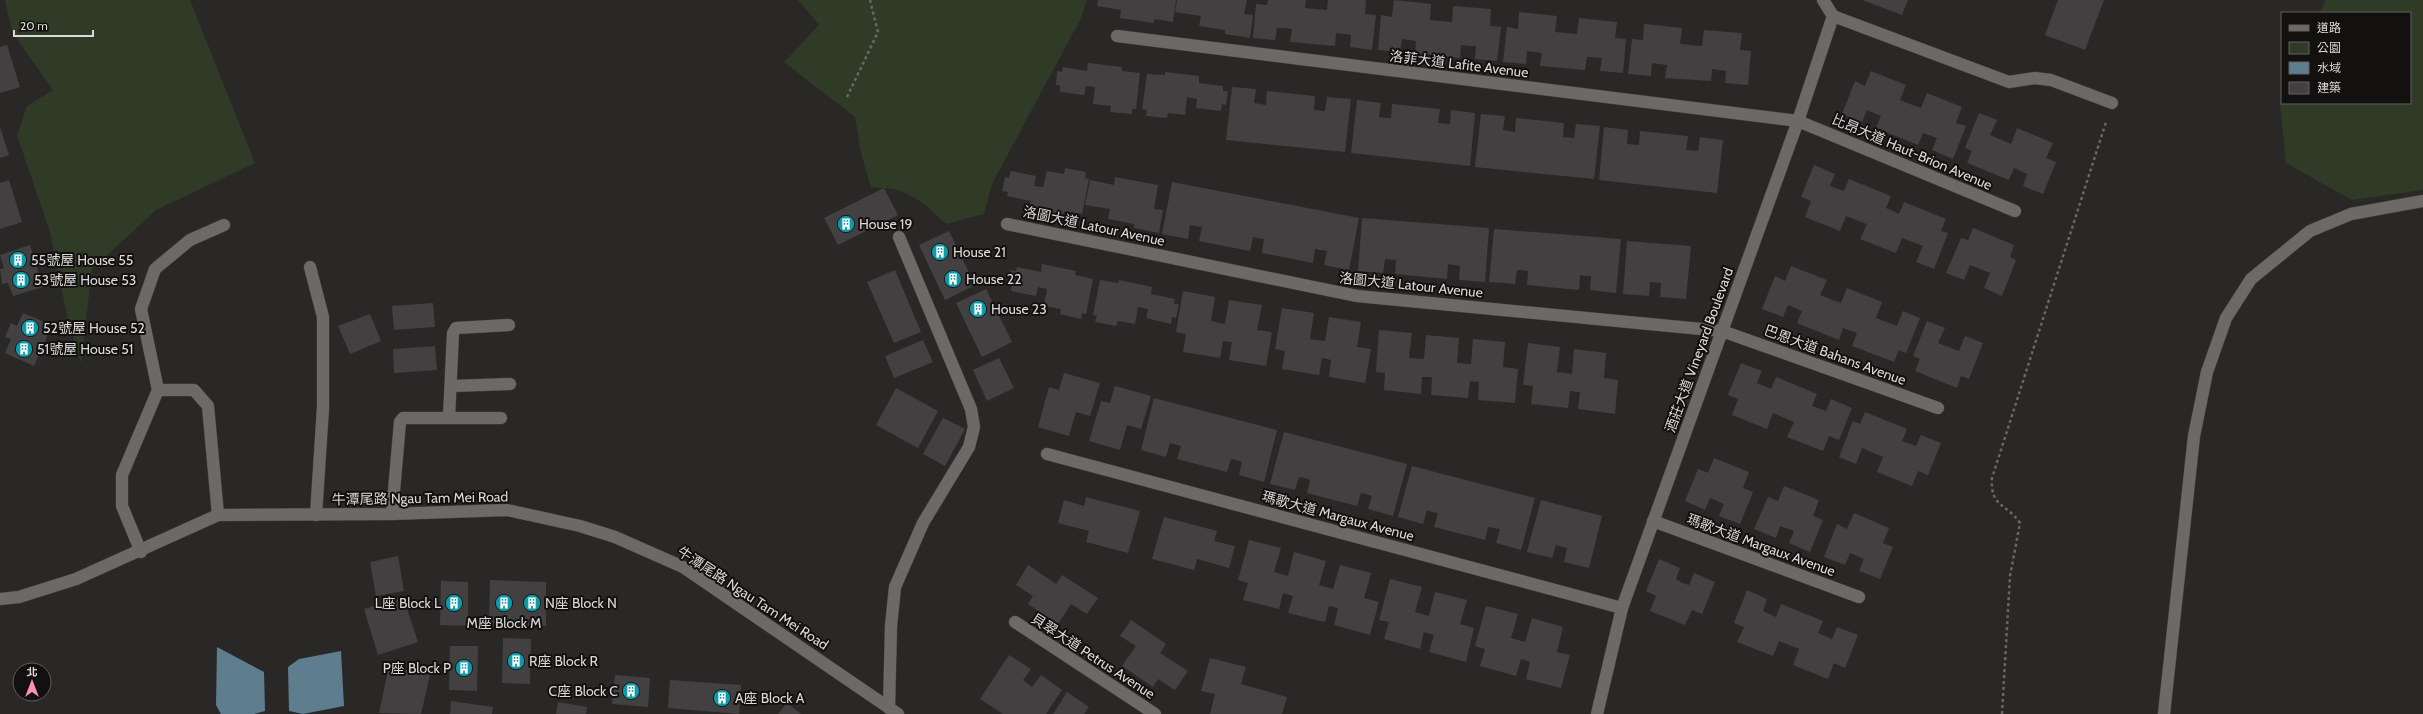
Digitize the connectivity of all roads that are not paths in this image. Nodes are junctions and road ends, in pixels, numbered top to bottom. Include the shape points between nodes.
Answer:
1 (1823, 0) edge
2 (1833, 16) junction
3 (1117, 36) dead end
4 (2112, 103) road end
5 (1798, 121) junction
6 (2423, 201) edge
7 (2015, 211) dead end
8 (1007, 224) dead end
9 (224, 225) dead end
10 (899, 237) dead end
11 (310, 267) dead end
12 (509, 325) dead end
13 (1722, 331) junction
14 (510, 384) dead end
15 (450, 386) junction
16 (158, 390) junction
17 (1938, 408) dead end
18 (449, 417) junction
19 (501, 418) dead end
20 (1047, 454) dead end
21 (392, 514) junction
22 (218, 515) junction
23 (316, 515) junction
24 (1653, 521) junction
25 (140, 552) junction
26 (1859, 597) dead end
27 (0, 599) edge
28 (1622, 608) junction
29 (1015, 622) dead end
30 (893, 711) edge
31 (1155, 714) edge
32 (1597, 714) edge
33 (2164, 714) edge

1 - 2 street
2 - 4 street via 2009,82 2035,78 2051,80
2 - 5 street, 酒莊大道 Vineyard Boulevard
3 - 5 street, 洛菲大道 Lafite Avenue
5 - 7 street, 比昂大道 Haut-Brion Avenue
5 - 13 street, 酒莊大道 Vineyard Boulevard
6 - 33 street via 2351,214 2310,231 2251,279 2226,318 2207,372 2194,436
8 - 13 street, 洛圖大道 Latour Avenue via 1357,296
9 - 16 street via 190,240 155,270 141,309
10 - 30 street via 971,409 974,427 969,447 923,523 895,587 891,626
11 - 23 street via 323,317 322,408
12 - 15 street via 456,328 453,336
13 - 17 street, 巴恩大道 Bahans Avenue
13 - 24 street, 酒莊大道 Vineyard Boulevard
14 - 15 street
15 - 18 street
16 - 22 street via 194,390 208,406
16 - 25 street via 122,474 122,506
18 - 19 street
18 - 21 street via 408,417 400,422
20 - 28 street, 瑪歌大道 Margaux Avenue
21 - 23 street, 牛潭尾路 Ngau Tam Mei Road
21 - 30 street, 牛潭尾路 Ngau Tam Mei Road via 507,510 551,518 615,537 682,567
22 - 23 street, 牛潭尾路 Ngau Tam Mei Road
22 - 25 street, 牛潭尾路 Ngau Tam Mei Road
24 - 26 street, 瑪歌大道 Margaux Avenue
24 - 28 street, 酒莊大道 Vineyard Boulevard
25 - 27 street, 牛潭尾路 Ngau Tam Mei Road via 76,579 19,597
28 - 32 street, 酒莊大道 Vineyard Boulevard
29 - 31 street, 貝翠大道 Petrus Avenue

